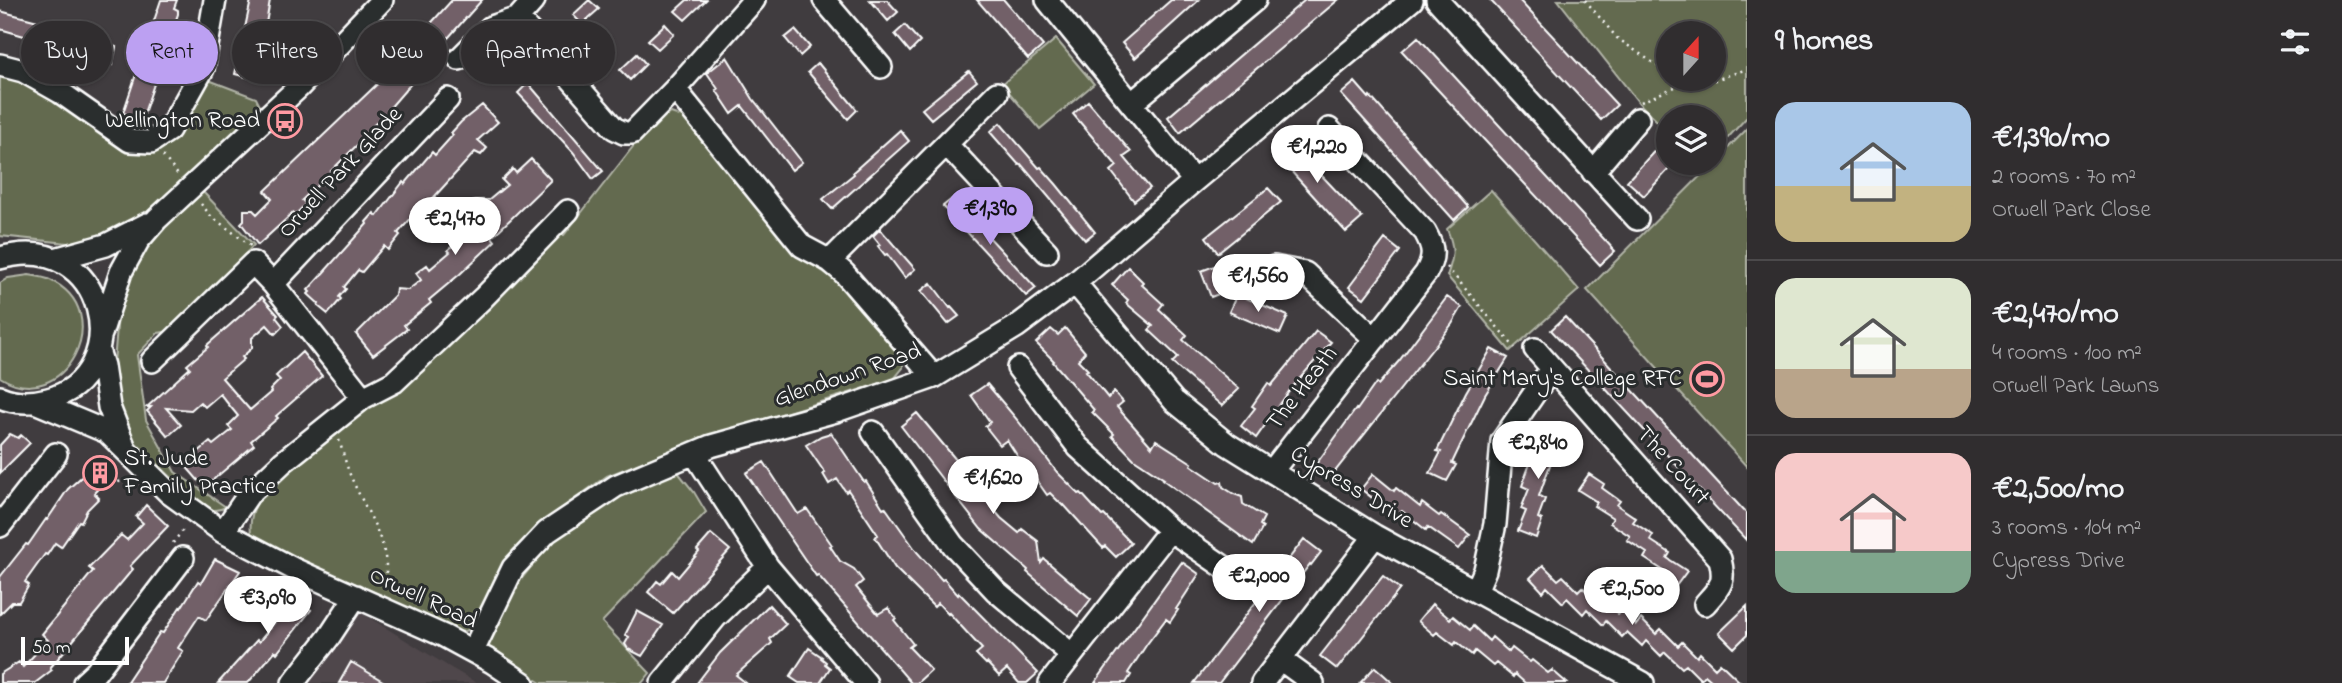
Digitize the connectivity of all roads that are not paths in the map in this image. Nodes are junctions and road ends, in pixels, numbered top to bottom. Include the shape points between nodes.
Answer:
1 (215, 0) edge
2 (382, 0) edge
3 (534, 0) edge
4 (754, 0) edge
5 (824, 0) edge
6 (1047, 0) edge
7 (1255, 0) edge
8 (1412, 0) edge
9 (1437, 0) edge
10 (518, 18) junction
11 (459, 59) dead end
12 (0, 65) edge
13 (881, 67) dead end
14 (675, 89) junction
15 (997, 93) dead end
16 (447, 99) dead end
17 (1132, 103) junction
18 (1639, 111) road end
19 (1329, 129) dead end
20 (947, 145) junction
21 (1593, 172) junction
22 (1194, 181) junction
23 (568, 211) dead end
24 (157, 219) junction
25 (1637, 219) dead end
26 (0, 246) edge
27 (1047, 252) dead end
28 (22, 253) junction
29 (0, 258) edge
30 (55, 259) junction
31 (830, 261) junction
32 (1274, 267) dead end
33 (1075, 283) junction
34 (273, 284) junction
35 (1375, 339) junction
36 (99, 342) junction
37 (1525, 348) road end
38 (152, 361) dead end
39 (1018, 368) dead end
40 (1551, 369) junction
41 (934, 377) junction
42 (363, 398) junction
43 (1, 399) edge
44 (35, 402) junction
45 (873, 432) dead end
46 (127, 451) junction
47 (694, 453) junction
48 (56, 454) dead end
49 (1272, 471) junction
50 (0, 526) edge
51 (1170, 530) junction
52 (223, 532) junction
53 (1375, 536) junction
54 (178, 550) road end
55 (768, 567) junction
56 (1223, 567) dead end
57 (1476, 591) junction
58 (356, 596) junction
59 (1704, 604) dead end
60 (472, 651) junction
61 (1071, 654) junction
62 (1280, 659) junction
63 (84, 683) edge
64 (293, 683) edge
65 (523, 683) edge
66 (662, 683) edge
67 (866, 683) edge
68 (1050, 683) edge
69 (1262, 683) edge
70 (1313, 683) edge
71 (1643, 683) edge

1 - 12 street via 202,69 169,130 151,142 130,141 60,92 23,71
2 - 24 street via 299,87
3 - 10 street
4 - 14 street
5 - 13 street
6 - 17 street
7 - 17 street
8 - 22 street, Glendown Road
9 - 21 street
10 - 11 street via 491,27
10 - 14 street via 614,128 624,133 632,133
14 - 31 street via 802,246
15 - 20 street
16 - 34 street, Orwell Park Glade
17 - 22 street
18 - 21 street
19 - 35 street, The Heath via 1434,247 1426,273
20 - 27 street
20 - 31 street
21 - 25 street
22 - 33 street, Glendown Road
23 - 42 street via 394,382
24 - 30 street via 106,245
24 - 36 street via 121,272
26 - 28 street
28 - 29 street
28 - 30 street
30 - 36 street, Orwell Road via 89,286 100,319
31 - 41 street
32 - 35 street, The Heath via 1306,273
33 - 41 street, Glendown Road via 1016,327
33 - 49 street, Cypress Drive via 1174,401
34 - 38 street via 253,263
34 - 42 street
35 - 49 street, The Heath
36 - 44 street via 89,368 69,389
36 - 46 street, Orwell Road via 109,407
37 - 40 street, The Court
39 - 51 street via 1078,447
40 - 57 street via 1502,441 1495,524
40 - 59 street, The Court via 1720,559 1721,585
41 - 47 street, Glendown Road
42 - 52 street via 249,494
43 - 44 street
44 - 46 street, Orwell Road via 107,432
45 - 61 street via 953,545 996,591
46 - 52 street, Orwell Road via 169,493
47 - 55 street
47 - 60 street, Glendown Road via 616,486 547,533 513,568
48 - 50 street
49 - 53 street, Cypress Drive
51 - 56 street
51 - 61 street
52 - 58 street, Orwell Road
53 - 57 street, Cypress Drive
53 - 62 street
54 - 63 street
55 - 66 street via 715,618
55 - 67 street
57 - 71 street, Cypress Drive
58 - 60 street, Orwell Road
58 - 64 street
60 - 65 street, Orwell Road
61 - 68 street
62 - 69 street
62 - 70 street

